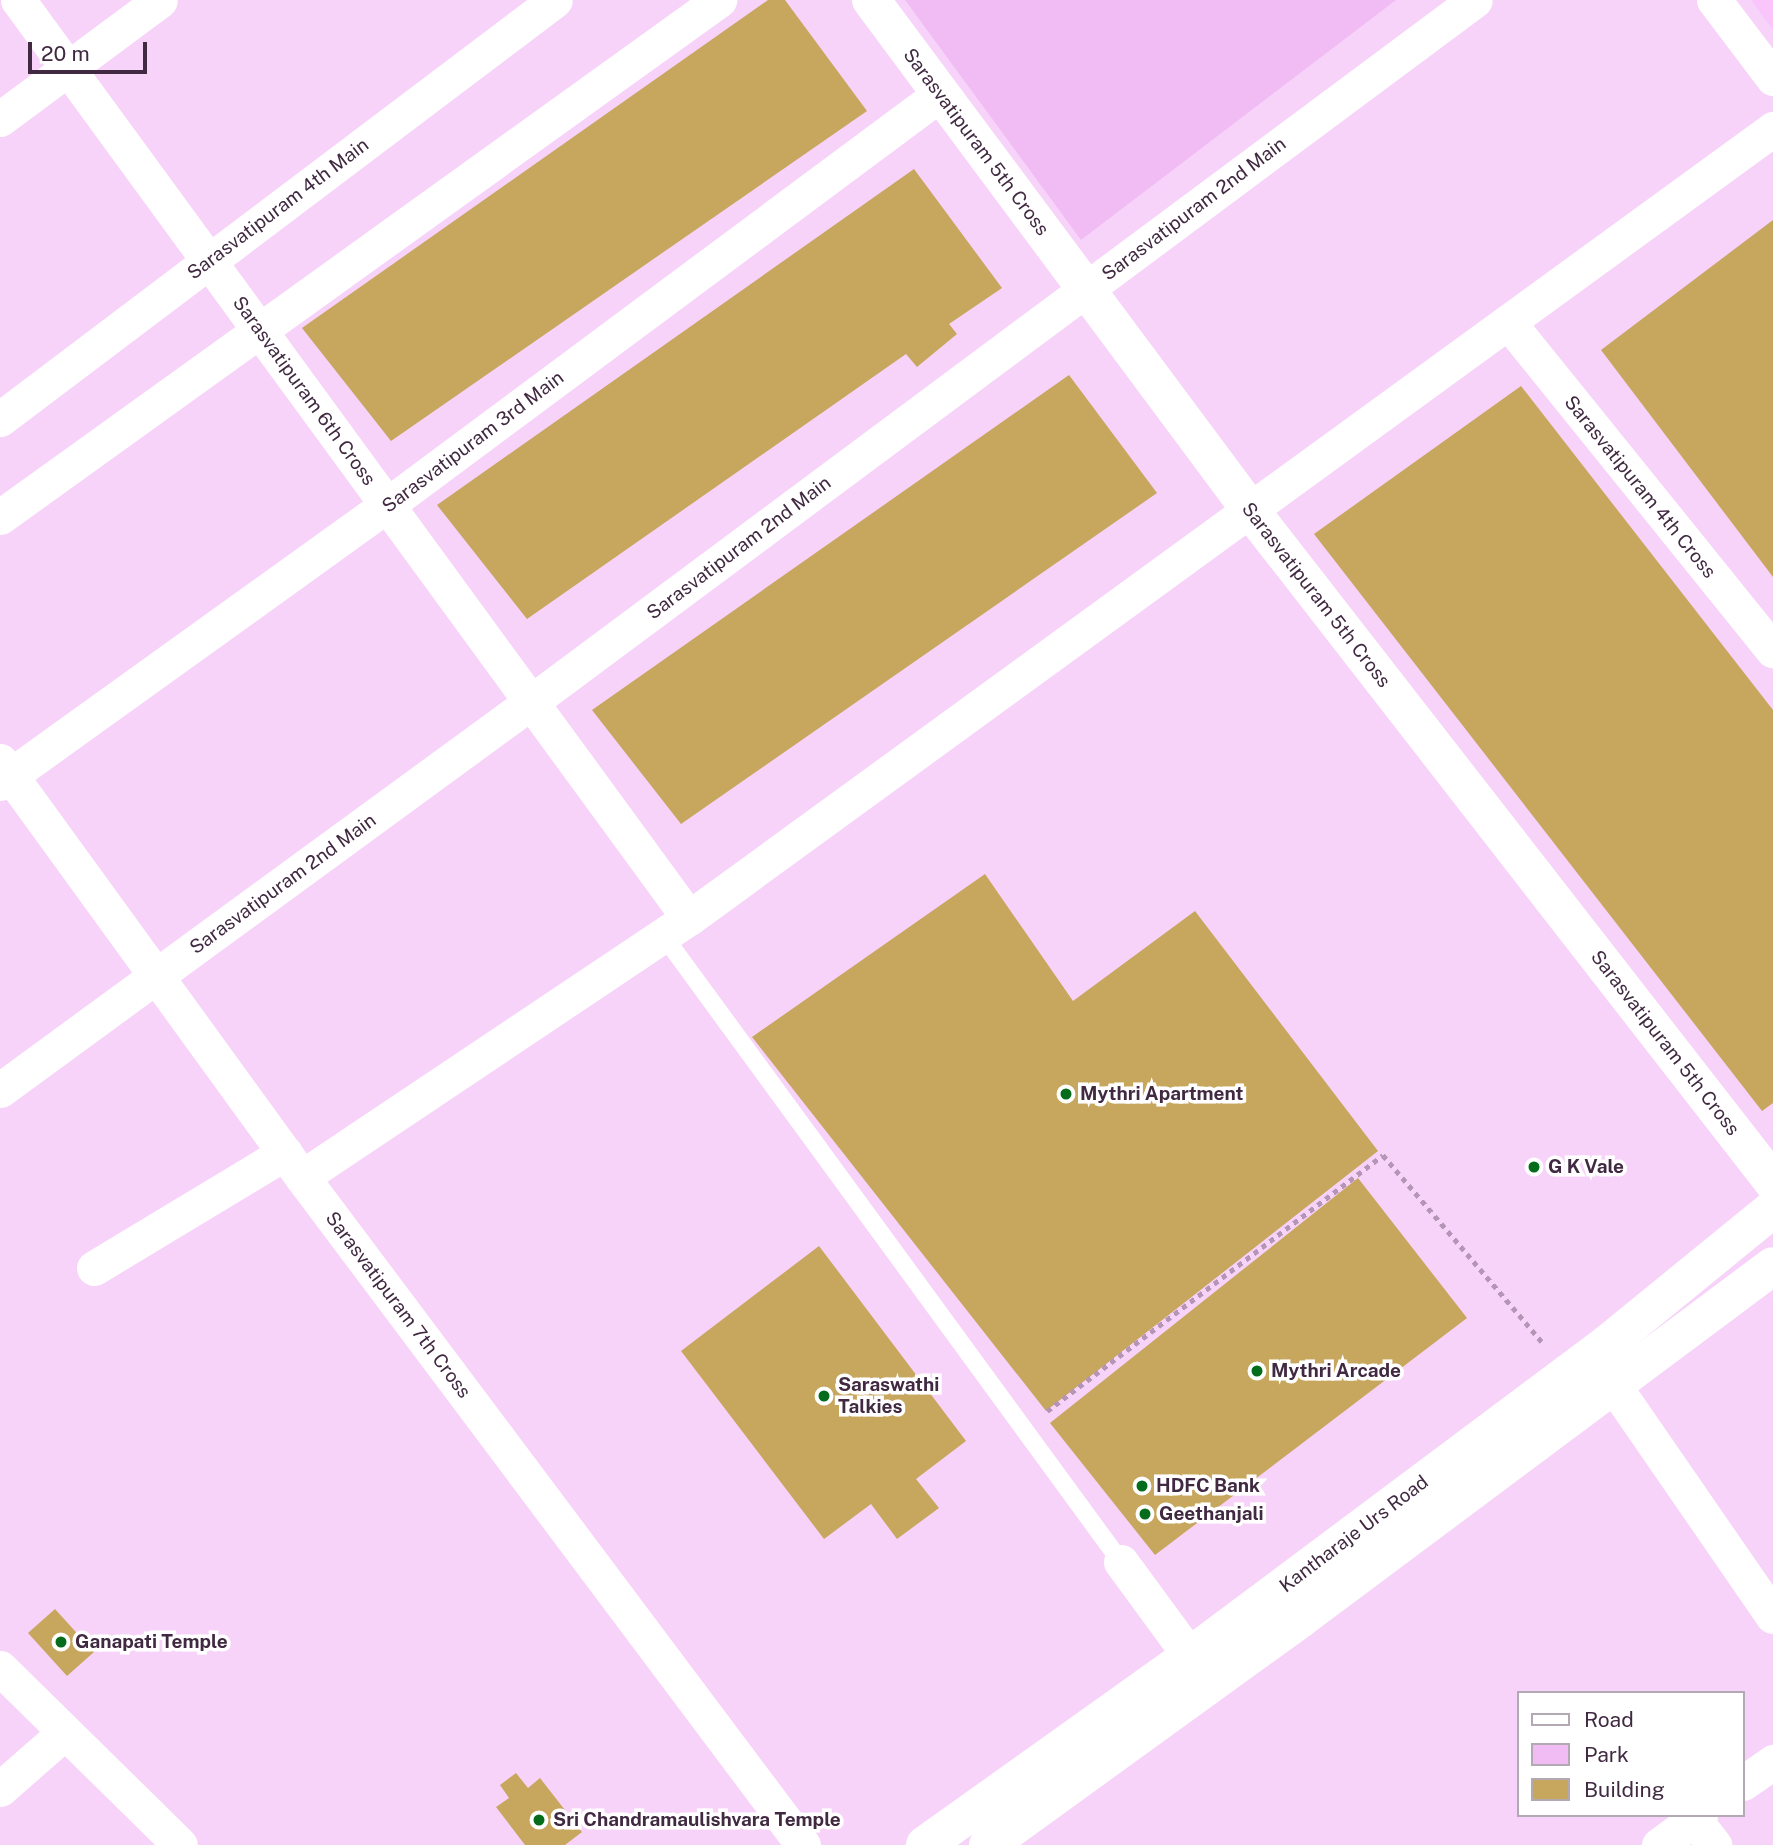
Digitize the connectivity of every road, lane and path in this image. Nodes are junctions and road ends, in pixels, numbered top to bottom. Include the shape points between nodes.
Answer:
1 (18, 0) edge
2 (160, 0) edge
3 (555, 0) edge
4 (719, 0) edge
5 (871, 0) edge
6 (1475, 0) edge
7 (1714, 0) edge
8 (68, 69) junction
9 (1773, 78) edge
10 (940, 94) junction
11 (0, 118) edge
12 (1773, 128) edge
13 (209, 261) junction
14 (1087, 290) junction
15 (1508, 322) junction
16 (259, 330) junction
17 (0, 419) edge
18 (387, 505) junction
19 (1251, 511) junction
20 (0, 517) edge
21 (1773, 651) edge
22 (531, 702) junction
23 (4, 773) edge
24 (676, 927) junction
25 (156, 976) junction
26 (0, 1090) edge
27 (293, 1165) junction
28 (1773, 1182) edge
29 (1773, 1209) edge
30 (1773, 1265) edge
31 (93, 1268) dead end
32 (1569, 1373) junction
33 (1612, 1383) junction
34 (1046, 1411) dead end
35 (1121, 1562) joint
36 (1773, 1616) edge
37 (1190, 1656) junction
38 (0, 1668) edge
39 (65, 1732) junction
40 (1773, 1762) edge
41 (1745, 1782) edge
42 (0, 1789) edge
43 (1703, 1826) edge
44 (180, 1845) edge
45 (803, 1845) edge
46 (925, 1845) edge
47 (988, 1845) edge
48 (1659, 1845) edge

1 - 8 street, Sarasvatipuram 6th Cross
2 - 8 street
3 - 13 street, Sarasvatipuram 4th Main
4 - 16 street
5 - 10 street, Sarasvatipuram 5th Cross
6 - 14 street, Sarasvatipuram 2nd Main
7 - 9 street
8 - 11 street
8 - 13 street, Sarasvatipuram 6th Cross
10 - 14 street, Sarasvatipuram 5th Cross
10 - 18 street, Sarasvatipuram 3rd Main
12 - 15 street
13 - 16 street, Sarasvatipuram 6th Cross
13 - 17 street, Sarasvatipuram 4th Main
14 - 19 street, Sarasvatipuram 5th Cross
14 - 22 street, Sarasvatipuram 2nd Main
15 - 19 street
15 - 21 street, Sarasvatipuram 4th Cross
16 - 18 street, Sarasvatipuram 6th Cross
16 - 20 street
18 - 22 street, Sarasvatipuram 6th Cross
18 - 23 street, Sarasvatipuram 3rd Main
19 - 24 street
19 - 28 street, Sarasvatipuram 5th Cross
22 - 24 street, Sarasvatipuram 6th Cross
22 - 25 street, Sarasvatipuram 2nd Main
23 - 25 street, Sarasvatipuram 7th Cross
24 - 27 street
24 - 35 lane
25 - 26 street, Sarasvatipuram 2nd Main
25 - 27 street, Sarasvatipuram 7th Cross
27 - 31 street
27 - 45 street, Sarasvatipuram 7th Cross
29 - 32 street, Kantharaje Urs Road
30 - 33 street, Kantharaje Urs Road
32 - 34 path via 1383,1155
32 - 37 street, Kantharaje Urs Road
33 - 36 street
33 - 47 street, Kantharaje Urs Road via 1300,1619
35 - 37 street
37 - 46 street, Kantharaje Urs Road
38 - 39 street
39 - 42 street
39 - 44 street
40 - 41 street
43 - 48 street

